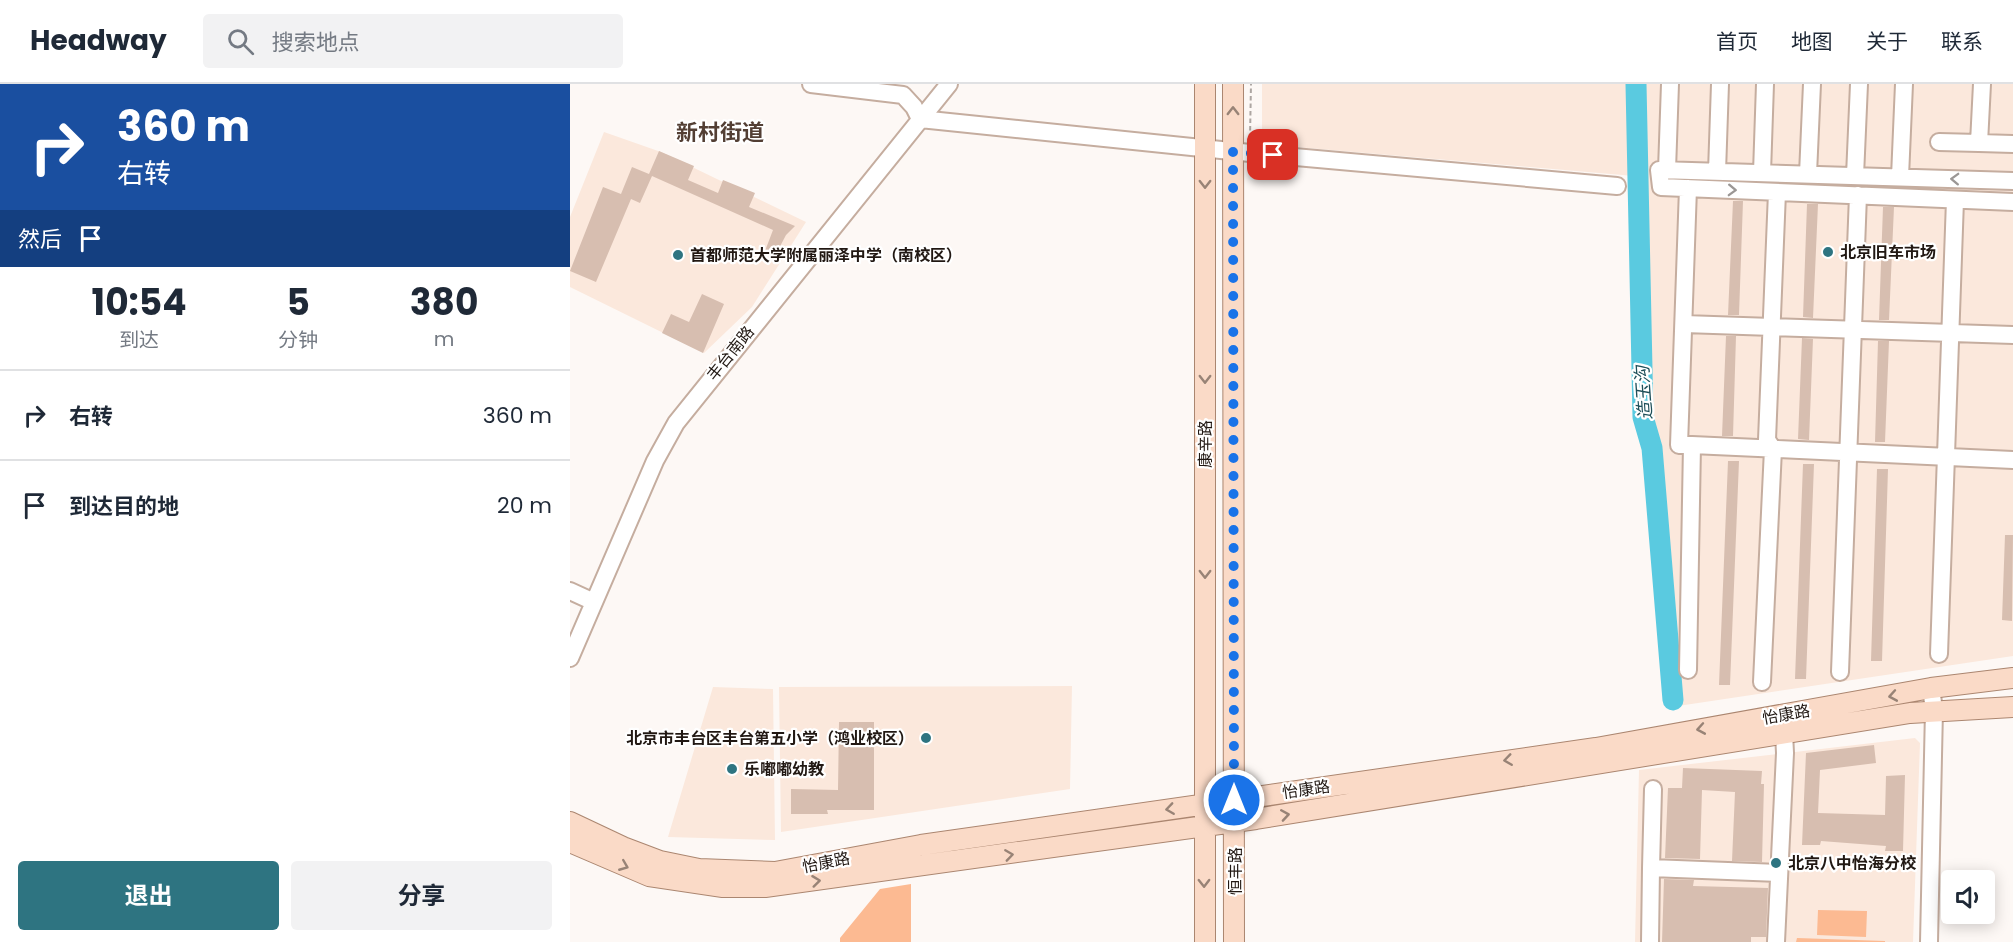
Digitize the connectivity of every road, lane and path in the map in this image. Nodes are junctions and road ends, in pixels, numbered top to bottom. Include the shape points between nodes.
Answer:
1 (811, 84) edge
2 (949, 84) edge
3 (1205, 84) edge
4 (1233, 84) edge
5 (1251, 84) edge
6 (1670, 84) edge
7 (1720, 84) edge
8 (1765, 84) edge
9 (1812, 84) edge
10 (1859, 84) edge
11 (1904, 84) edge
12 (1982, 84) edge
13 (920, 119) junction
14 (1939, 142) dead end
15 (1979, 143) junction
16 (2013, 144) edge
17 (1205, 149) junction
18 (1242, 152) junction
19 (1667, 170) junction
20 (1717, 172) junction
21 (1762, 173) junction
22 (1808, 174) junction
23 (1855, 176) junction
24 (1900, 177) junction
25 (2013, 181) edge
26 (1617, 186) dead end
27 (1688, 188) junction
28 (1777, 192) junction
29 (1858, 195) junction
30 (1955, 200) junction
31 (2013, 202) edge
32 (1683, 324) junction
33 (1771, 327) junction
34 (1853, 330) junction
35 (1950, 333) junction
36 (2013, 335) edge
37 (1692, 446) junction
38 (1773, 449) junction
39 (1848, 453) junction
40 (1946, 457) junction
41 (2013, 460) edge
42 (570, 591) edge
43 (594, 602) junction
44 (1939, 654) dead end
45 (570, 658) edge
46 (1688, 670) dead end
47 (1840, 672) dead end
48 (2013, 678) edge
49 (1762, 682) dead end
50 (1931, 688) junction
51 (2013, 707) edge
52 (1934, 711) junction
53 (1784, 733) junction
54 (1653, 789) dead end
55 (1234, 800) junction
56 (1204, 804) junction
57 (570, 822) edge
58 (1235, 823) junction
59 (1204, 826) junction
60 (570, 842) edge
61 (1651, 868) junction
62 (1779, 873) junction
63 (1238, 938) edge
64 (1203, 942) edge
65 (1650, 942) edge
66 (1776, 942) edge
67 (1929, 942) edge

1 - 13 street via 903,95 915,106
2 - 13 street, 丰台南路
3 - 17 main road, 康辛路
18 -> 4 main road, 康辛路
5 - 18 path
6 - 19 street
7 - 20 street
8 - 21 street
9 - 22 street
10 - 23 street
11 - 24 street
12 - 15 street
13 - 17 street
13 - 43 street, 丰台南路 via 676,423 655,461
14 - 15 street
15 - 16 street
17 - 18 street
17 -> 56 main road, 康辛路
18 - 26 street
18 - 55 main road, 康辛路
19 - 20 street
19 - 27 street via 1659,170 1660,187
20 - 21 street
21 - 22 street
22 - 23 street
23 - 24 street
25 -> 24 street
27 -> 28 street
27 - 32 street
28 - 29 street
28 - 33 street
29 - 30 street
29 - 34 street
30 - 31 street
30 - 35 street
32 - 33 street
32 - 37 street via 1679,445
33 - 34 street
33 - 38 street via 1767,440
34 - 35 street
34 - 39 street
35 - 36 street
35 - 40 street
37 - 38 street
37 - 46 street
38 - 39 street
38 - 49 street
39 - 40 street
39 - 47 street
40 - 41 street
40 - 44 street
42 - 43 street
43 - 45 street, 丰台南路
48 - 50 main road, 怡康路
50 - 52 street
50 -> 55 main road, 怡康路 via 1596,748
51 - 52 main road, 怡康路
52 - 53 main road, 怡康路
52 - 67 street
58 -> 53 main road, 怡康路
53 - 62 street
54 - 61 street
55 - 56 main road, 怡康路
55 - 58 main road, 恒丰路
56 -> 57 main road, 怡康路 via 921,845 775,872 699,870 660,861
56 - 59 main road, 恒丰路
58 - 59 main road, 怡康路
58 - 63 main road, 恒丰路
60 -> 59 main road, 怡康路 via 649,876 723,887 765,887
59 -> 64 main road, 恒丰路
61 - 62 street
61 - 65 street
62 - 66 street

